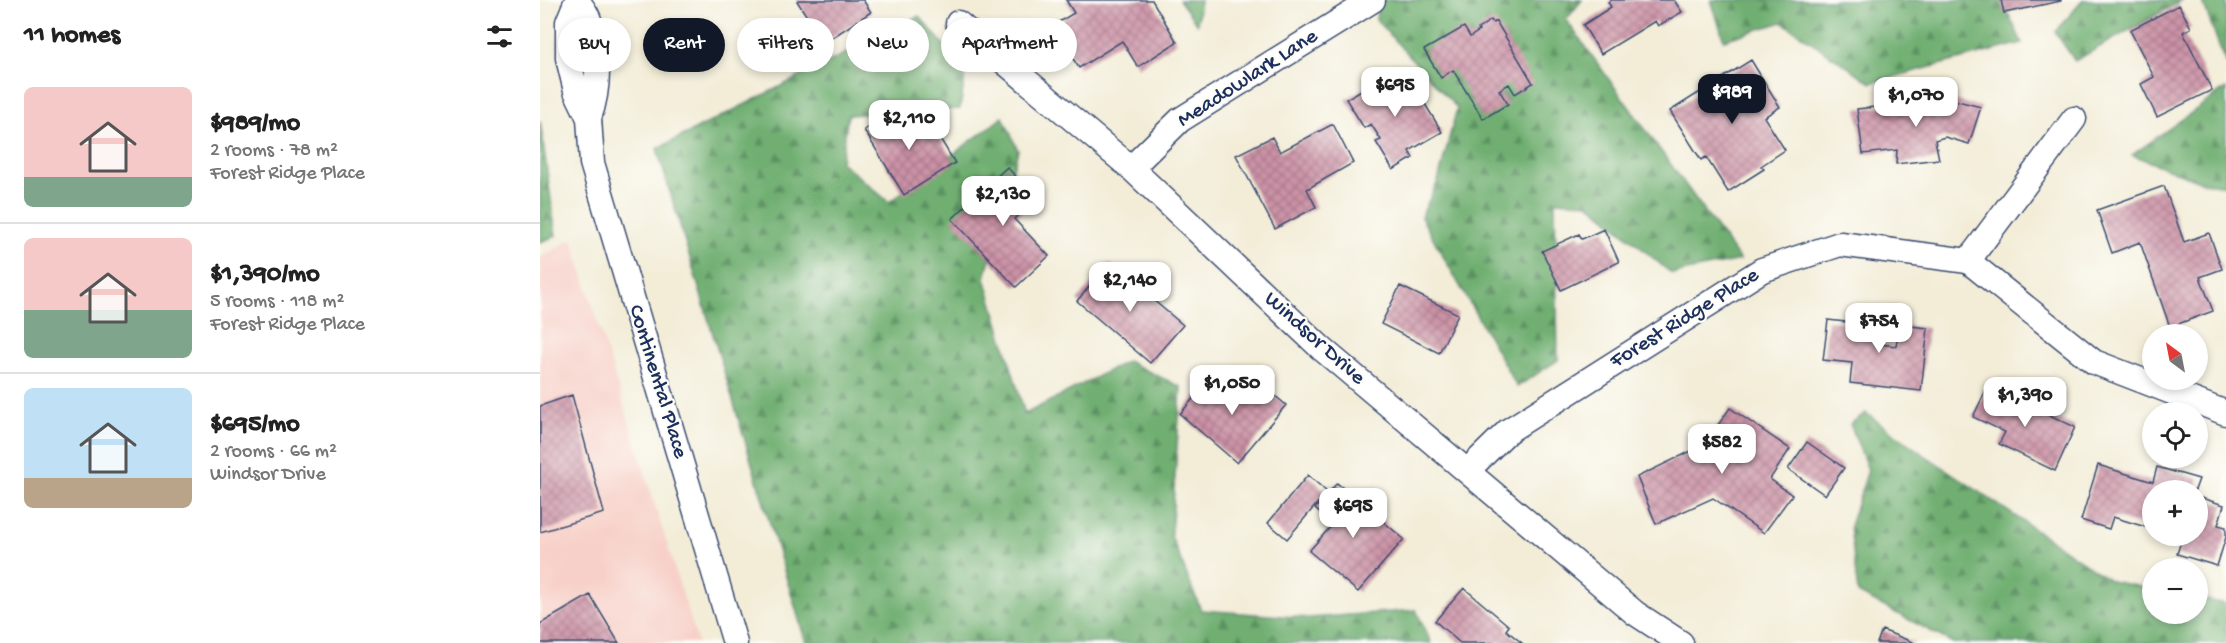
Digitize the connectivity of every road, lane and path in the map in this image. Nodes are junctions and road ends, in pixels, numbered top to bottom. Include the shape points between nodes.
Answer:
1 (577, 0) edge
2 (1373, 0) edge
3 (1016, 72) edge
4 (2074, 119) dead end
5 (1131, 168) junction
6 (1968, 261) junction
7 (2226, 413) edge
8 (1467, 471) junction
9 (735, 643) edge
10 (1681, 643) edge

1 - 9 street, Continental Place via 588,18 597,66 589,118 592,163
2 - 5 street, Meadowlark Lane via 1180,120
3 - 5 street, Windsor Drive
4 - 6 street
5 - 8 street, Windsor Drive via 1321,348
6 - 7 street via 2094,362
6 - 8 street, Forest Ridge Place via 1840,244 1762,270 1508,431
8 - 10 street, Windsor Drive via 1635,613

